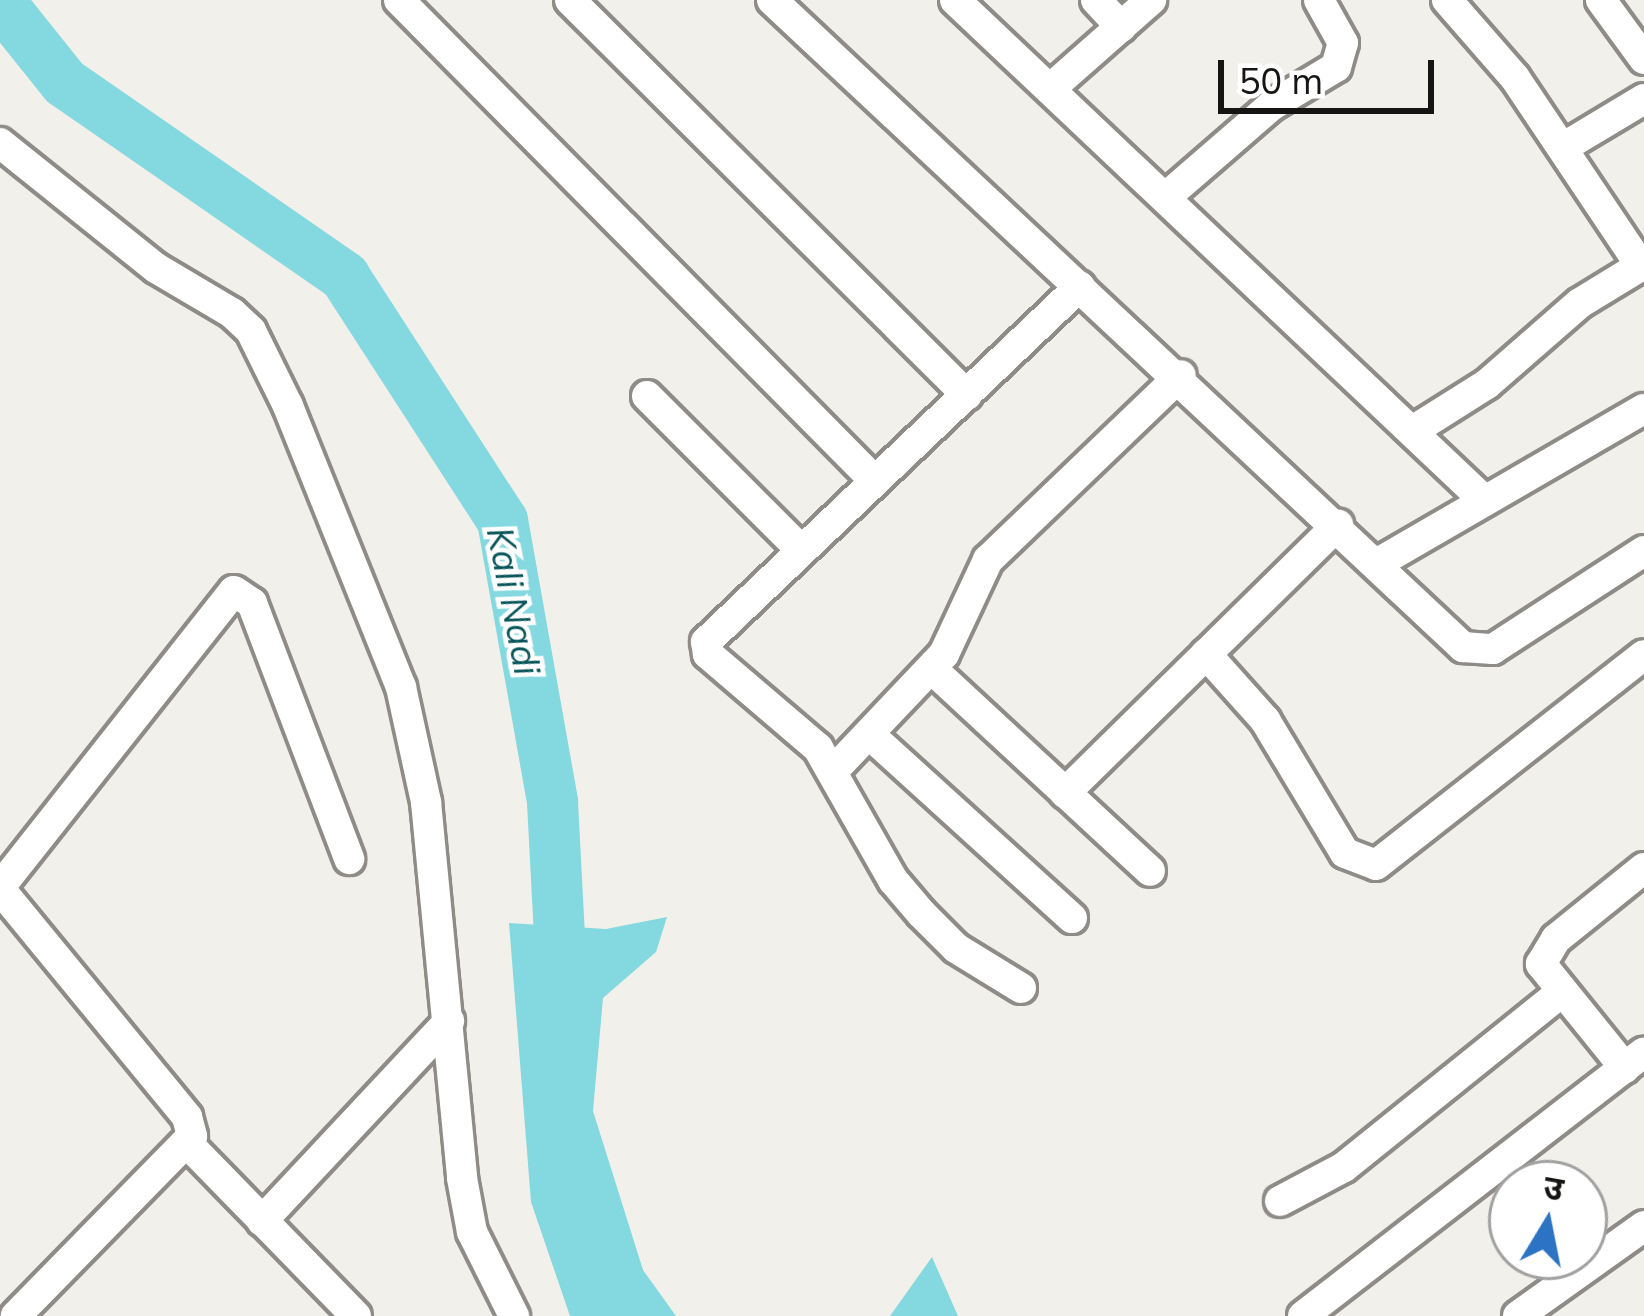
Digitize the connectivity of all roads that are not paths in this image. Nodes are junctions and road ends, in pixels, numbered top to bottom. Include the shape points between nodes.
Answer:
1 (399, 0) edge
2 (570, 0) edge
3 (772, 0) edge
4 (955, 0) edge
5 (1096, 0) edge
6 (1151, 0) edge
7 (1319, 0) edge
8 (1447, 0) edge
9 (1601, 0) edge
10 (1121, 27) junction
11 (1644, 59) edge
12 (1050, 89) junction
13 (1644, 99) edge
14 (0, 143) edge
15 (1564, 147) junction
16 (1166, 196) junction
17 (1643, 265) edge
18 (1080, 286) junction
19 (1181, 375) junction
20 (968, 395) junction
21 (647, 396) dead end
22 (1644, 409) edge
23 (1414, 430) junction
24 (875, 481) junction
25 (1484, 501) junction
26 (1338, 525) junction
27 (801, 550) junction
28 (1644, 551) edge
29 (1378, 563) junction
30 (1206, 655) junction
31 (1644, 655) edge
32 (932, 669) junction
33 (869, 734) junction
34 (834, 770) junction
35 (1065, 793) junction
36 (349, 859) dead end
37 (1644, 868) edge
38 (1150, 872) dead end
39 (0, 888) edge
40 (1072, 918) dead end
41 (1022, 988) dead end
42 (1559, 994) junction
43 (449, 1021) junction
44 (1635, 1060) edge
45 (189, 1145) junction
46 (1280, 1202) dead end
47 (262, 1221) junction
48 (1642, 1231) edge
49 (16, 1316) edge
50 (356, 1316) edge
51 (514, 1316) edge
52 (1303, 1316) edge
53 (1518, 1316) edge

1 - 24 street
2 - 20 street
3 - 18 street
4 - 12 street
5 - 10 street
6 - 10 street
7 - 16 street via 1343,43 1336,67 1271,106
8 - 15 street
9 - 11 street
10 - 12 street
12 - 16 street
13 - 15 street
14 - 43 street via 155,268 232,314 268,360 401,687 426,802
15 - 17 street
16 - 23 street
17 - 23 street via 1580,302 1487,384
18 - 19 street
18 - 20 street
19 - 26 street
19 - 32 street via 988,560
20 - 24 street
21 - 27 street
22 - 25 street
23 - 25 street
24 - 27 street
25 - 29 street
26 - 29 street
26 - 30 street
27 - 34 street via 720,622 708,654 799,724
28 - 29 street via 1476,653
30 - 31 street via 1265,720 1345,853 1376,865
30 - 35 street
32 - 33 street
32 - 35 street
33 - 34 street
33 - 40 street
34 - 41 street via 892,880 956,947
35 - 38 street
36 - 39 street via 252,603 234,591
37 - 42 street via 1544,950 1541,964
39 - 45 street via 187,1118
42 - 44 street
42 - 46 street via 1361,1154
43 - 47 street
43 - 51 street via 472,1232
44 - 52 street
45 - 47 street
45 - 49 street
47 - 50 street
48 - 53 street

